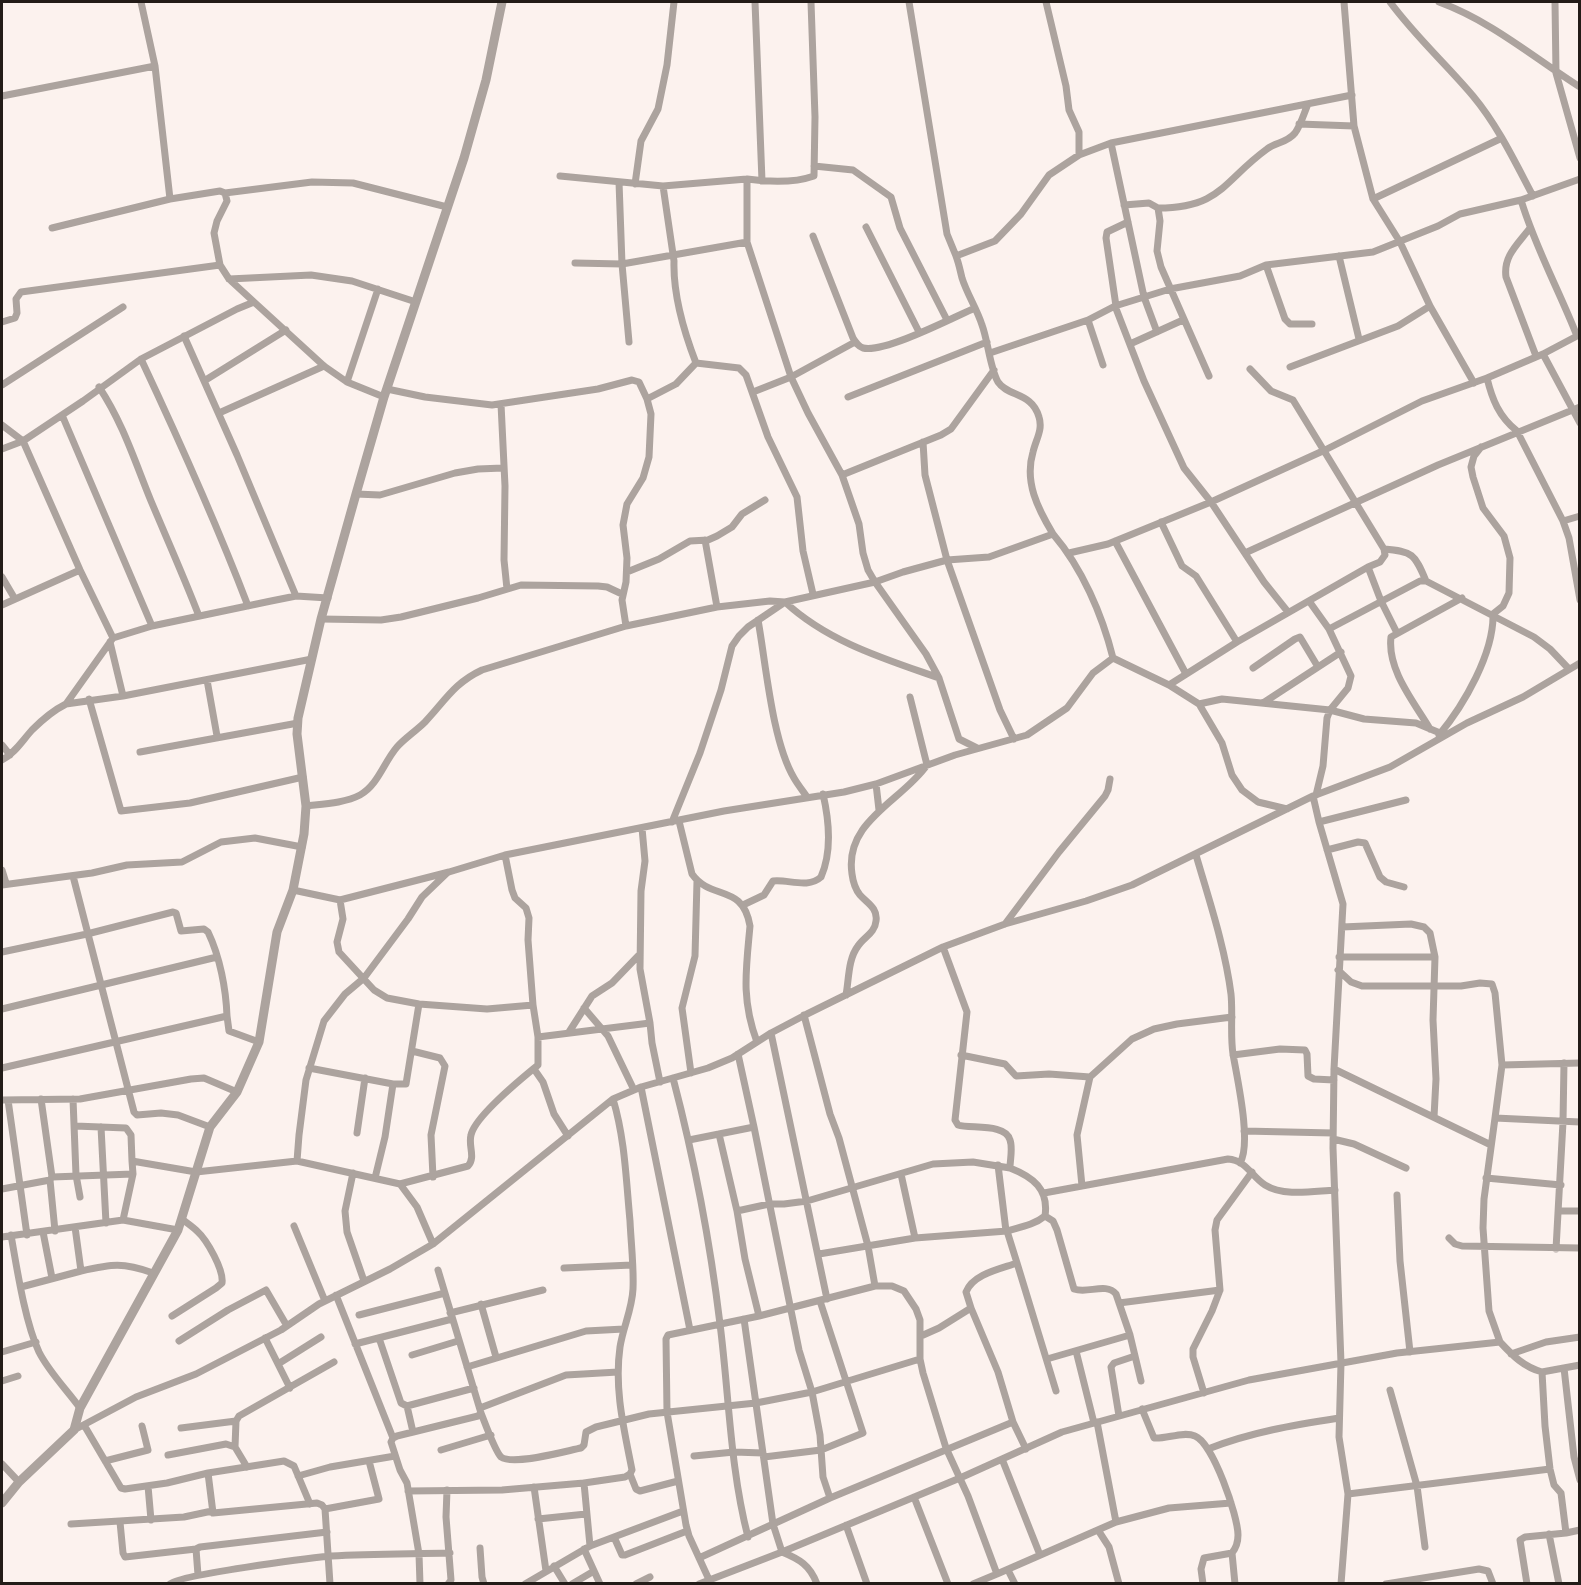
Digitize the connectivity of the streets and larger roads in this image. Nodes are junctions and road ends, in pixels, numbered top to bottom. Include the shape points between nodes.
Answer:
1 (141, 2) edge
2 (502, 2) edge
3 (674, 2) edge
4 (755, 2) edge
5 (810, 2) edge
6 (909, 2) edge
7 (1046, 2) edge
8 (1344, 2) edge
9 (1390, 2) edge
10 (1439, 2) edge
11 (1555, 2) edge
12 (155, 66) junction
13 (1556, 73) junction
14 (1580, 87) edge
15 (1352, 95) junction
16 (2, 96) edge
17 (1308, 104) junction
18 (1299, 124) junction
19 (1354, 126) junction
20 (1502, 138) junction
21 (1111, 143) junction
22 (1079, 155) junction
23 (1580, 158) edge
24 (814, 166) junction
25 (560, 177) dead end
26 (747, 179) junction
27 (1580, 179) edge
28 (762, 181) junction
29 (619, 182) junction
30 (635, 184) junction
31 (663, 186) junction
32 (225, 194) junction
33 (1533, 196) junction
34 (170, 199) junction
35 (1373, 199) junction
36 (1521, 200) junction
37 (1124, 205) junction
38 (447, 207) junction
39 (1158, 208) junction
40 (1128, 222) junction
41 (866, 227) dead end
42 (52, 228) dead end
43 (1530, 228) junction
44 (813, 236) dead end
45 (747, 242) junction
46 (1400, 242) junction
47 (673, 254) junction
48 (956, 256) junction
49 (1339, 256) junction
50 (575, 262) dead end
51 (622, 264) junction
52 (220, 265) junction
53 (1266, 265) junction
54 (229, 279) junction
55 (378, 289) junction
56 (1170, 289) junction
57 (1144, 297) junction
58 (254, 302) junction
59 (416, 302) junction
60 (1116, 306) junction
61 (1430, 306) junction
62 (123, 307) dead end
63 (975, 308) junction
64 (947, 320) junction
65 (1088, 320) junction
66 (1183, 320) junction
67 (2, 322) edge
68 (1312, 324) dead end
69 (286, 330) junction
70 (919, 332) junction
71 (1157, 332) junction
72 (1578, 335) edge
73 (183, 336) junction
74 (1359, 339) junction
75 (629, 342) dead end
76 (855, 342) junction
77 (987, 342) junction
78 (1130, 344) junction
79 (990, 353) junction
80 (1539, 355) junction
81 (141, 358) junction
82 (696, 363) junction
83 (1103, 365) dead end
84 (324, 366) junction
85 (1290, 367) dead end
86 (1250, 369) dead end
87 (994, 370) junction
88 (791, 376) junction
89 (1209, 376) dead end
90 (1487, 378) junction
91 (204, 381) junction
92 (347, 382) junction
93 (1474, 383) junction
94 (2, 385) edge
95 (99, 387) junction
96 (753, 392) junction
97 (386, 393) junction
98 (848, 398) dead end
99 (648, 399) junction
100 (501, 404) junction
101 (1576, 409) edge
102 (219, 413) junction
103 (62, 415) junction
104 (1580, 423) edge
105 (2, 425) edge
106 (1517, 431) junction
107 (23, 441) junction
108 (923, 442) junction
109 (1480, 447) junction
110 (2, 449) edge
111 (1325, 450) junction
112 (504, 468) junction
113 (842, 475) junction
114 (356, 494) junction
115 (765, 500) dead end
116 (1210, 502) junction
117 (1355, 502) junction
118 (1580, 516) edge
119 (1563, 521) junction
120 (1161, 522) junction
121 (1053, 534) junction
122 (705, 540) junction
123 (1115, 541) junction
124 (1384, 549) junction
125 (1069, 553) junction
126 (1245, 553) junction
127 (947, 560) junction
128 (1368, 567) junction
129 (80, 570) junction
130 (627, 572) junction
131 (2, 577) edge
132 (1426, 581) junction
133 (874, 582) junction
134 (507, 589) junction
135 (622, 594) junction
136 (813, 594) junction
137 (296, 596) junction
138 (328, 598) junction
139 (1462, 598) junction
140 (15, 599) junction
141 (1580, 600) edge
142 (1309, 601) junction
143 (1381, 601) junction
144 (785, 602) junction
145 (2, 605) edge
146 (248, 606) junction
147 (717, 607) junction
148 (1288, 612) junction
149 (1493, 614) junction
150 (199, 616) junction
151 (321, 619) junction
152 (758, 620) junction
153 (152, 626) junction
154 (626, 626) junction
155 (1329, 629) junction
156 (1397, 633) junction
157 (112, 640) junction
158 (1237, 642) junction
159 (1341, 652) junction
160 (1113, 658) junction
161 (312, 659) junction
162 (1580, 663) edge
163 (1318, 667) junction
164 (1253, 668) dead end
165 (1569, 669) junction
166 (1186, 674) junction
167 (939, 678) junction
168 (207, 680) junction
169 (1169, 685) junction
170 (123, 696) junction
171 (910, 697) dead end
172 (89, 699) junction
173 (1263, 703) junction
174 (66, 704) junction
175 (1199, 704) junction
176 (1330, 710) junction
177 (298, 723) junction
178 (1431, 730) junction
179 (1440, 733) junction
180 (217, 736) junction
181 (959, 739) junction
182 (1014, 739) junction
183 (2, 744) edge
184 (1431, 744) junction
185 (977, 748) junction
186 (140, 752) dead end
187 (10, 755) junction
188 (955, 755) junction
189 (2, 760) edge
190 (927, 765) junction
191 (303, 777) junction
192 (1110, 779) dead end
193 (876, 784) junction
194 (823, 794) junction
195 (1314, 795) junction
196 (807, 797) junction
197 (1406, 800) dead end
198 (306, 806) junction
199 (1287, 809) junction
200 (879, 810) junction
201 (676, 822) junction
202 (1319, 822) junction
203 (642, 828) junction
204 (302, 847) junction
205 (1327, 850) junction
206 (505, 855) junction
207 (1196, 855) junction
208 (2, 870) edge
209 (449, 872) junction
210 (73, 876) junction
211 (697, 881) junction
212 (4, 884) edge
213 (1404, 887) dead end
214 (293, 890) junction
215 (340, 900) junction
216 (743, 905) junction
217 (1005, 924) junction
218 (1342, 927) junction
219 (87, 934) junction
220 (944, 947) junction
221 (2, 952) edge
222 (640, 954) junction
223 (217, 957) junction
224 (1339, 957) junction
225 (1435, 957) junction
226 (1338, 970) junction
227 (364, 978) junction
228 (1433, 985) junction
229 (102, 986) junction
230 (846, 995) junction
231 (419, 1004) junction
232 (532, 1005) junction
233 (584, 1008) junction
234 (2, 1009) edge
235 (804, 1015) junction
236 (227, 1016) junction
237 (1232, 1017) junction
238 (650, 1023) junction
239 (602, 1027) junction
240 (569, 1032) junction
241 (771, 1033) junction
242 (538, 1037) junction
243 (116, 1041) junction
244 (259, 1042) junction
245 (757, 1042) junction
246 (412, 1051) junction
247 (738, 1054) junction
248 (961, 1055) junction
249 (1233, 1055) junction
250 (1564, 1063) junction
251 (1580, 1063) edge
252 (1502, 1065) junction
253 (2, 1068) edge
254 (309, 1068) junction
255 (534, 1068) junction
256 (1334, 1069) junction
257 (691, 1073) junction
258 (1090, 1077) junction
259 (365, 1078) junction
260 (673, 1078) junction
261 (1334, 1080) junction
262 (660, 1082) junction
263 (393, 1084) junction
264 (637, 1089) junction
265 (129, 1090) junction
266 (237, 1092) junction
267 (41, 1098) junction
268 (73, 1099) junction
269 (613, 1099) junction
270 (5, 1100) edge
271 (1434, 1117) junction
272 (1495, 1118) junction
273 (1563, 1122) junction
274 (1580, 1122) edge
275 (75, 1126) junction
276 (101, 1127) junction
277 (210, 1127) junction
278 (754, 1127) junction
279 (1244, 1131) junction
280 (357, 1133) dead end
281 (719, 1134) junction
282 (568, 1136) junction
283 (1333, 1136) junction
284 (689, 1140) junction
285 (1491, 1145) junction
286 (132, 1161) junction
287 (297, 1161) junction
288 (1240, 1163) junction
289 (998, 1165) junction
290 (1010, 1168) junction
291 (1406, 1168) dead end
292 (196, 1172) junction
293 (1252, 1172) junction
294 (353, 1173) junction
295 (133, 1174) junction
296 (901, 1174) junction
297 (76, 1175) junction
298 (104, 1175) junction
299 (433, 1177) junction
300 (51, 1178) junction
301 (375, 1178) junction
302 (1486, 1178) junction
303 (400, 1184) junction
304 (19, 1185) junction
305 (1560, 1185) junction
306 (1082, 1186) junction
307 (852, 1188) junction
308 (2, 1189) edge
309 (1335, 1190) junction
310 (1044, 1193) junction
311 (1397, 1195) dead end
312 (80, 1197) dead end
313 (807, 1201) junction
314 (770, 1204) junction
315 (737, 1211) junction
316 (1580, 1211) edge
317 (1558, 1212) junction
318 (1045, 1216) junction
319 (182, 1219) junction
320 (123, 1220) junction
321 (106, 1223) junction
322 (294, 1226) dead end
323 (75, 1227) junction
324 (178, 1230) junction
325 (55, 1231) junction
326 (1007, 1231) junction
327 (43, 1232) junction
328 (27, 1234) junction
329 (11, 1235) junction
330 (2, 1237) edge
331 (915, 1238) junction
332 (1449, 1239) dead end
333 (433, 1244) junction
334 (868, 1246) junction
335 (1485, 1246) junction
336 (1580, 1248) edge
337 (1556, 1249) junction
338 (819, 1254) junction
339 (1017, 1263) junction
340 (632, 1265) junction
341 (564, 1268) dead end
342 (438, 1270) dead end
343 (81, 1271) junction
344 (153, 1273) junction
345 (52, 1278) junction
346 (364, 1281) junction
347 (875, 1286) junction
348 (21, 1287) junction
349 (543, 1290) dead end
350 (1220, 1290) junction
351 (445, 1293) junction
352 (336, 1295) junction
353 (823, 1300) junction
354 (325, 1301) junction
355 (1119, 1303) junction
356 (481, 1304) junction
357 (791, 1308) junction
358 (970, 1308) junction
359 (359, 1315) dead end
360 (172, 1316) dead end
361 (759, 1316) junction
362 (451, 1317) junction
363 (744, 1319) junction
364 (720, 1323) junction
365 (287, 1326) junction
366 (624, 1329) junction
367 (690, 1330) junction
368 (1130, 1335) junction
369 (921, 1336) junction
370 (321, 1337) dead end
371 (1580, 1337) edge
372 (265, 1338) junction
373 (379, 1338) junction
374 (179, 1341) dead end
375 (458, 1341) junction
376 (36, 1342) junction
377 (1500, 1342) junction
378 (355, 1344) junction
379 (1076, 1351) junction
380 (2, 1352) edge
381 (1410, 1352) junction
382 (1511, 1354) junction
383 (412, 1356) dead end
384 (1135, 1356) junction
385 (496, 1357) junction
386 (920, 1359) junction
387 (1047, 1359) junction
388 (334, 1362) dead end
389 (1341, 1362) junction
390 (278, 1364) junction
391 (1580, 1365) edge
392 (467, 1366) junction
393 (1564, 1368) junction
394 (618, 1372) junction
395 (1542, 1372) junction
396 (18, 1376) dead end
397 (2, 1381) edge
398 (1141, 1382) dead end
399 (846, 1383) junction
400 (290, 1388) junction
401 (474, 1388) junction
402 (1390, 1390) dead end
403 (1056, 1391) dead end
404 (812, 1392) junction
405 (1204, 1393) junction
406 (756, 1403) junction
407 (407, 1406) junction
408 (728, 1406) junction
409 (80, 1408) junction
410 (1142, 1409) junction
411 (481, 1411) junction
412 (667, 1412) junction
413 (1119, 1416) junction
414 (1339, 1418) junction
415 (236, 1421) junction
416 (623, 1421) junction
417 (1013, 1422) junction
418 (1095, 1422) junction
419 (84, 1425) junction
420 (142, 1426) dead end
421 (181, 1428) dead end
422 (74, 1431) junction
423 (414, 1432) junction
424 (491, 1435) junction
425 (393, 1438) junction
426 (235, 1447) junction
427 (946, 1448) junction
428 (1026, 1449) junction
429 (1208, 1449) junction
430 (441, 1450) dead end
431 (821, 1450) junction
432 (734, 1452) junction
433 (168, 1455) dead end
434 (764, 1455) junction
435 (395, 1456) junction
436 (694, 1456) dead end
437 (1002, 1459) junction
438 (105, 1461) junction
439 (369, 1461) junction
440 (2, 1464) edge
441 (247, 1467) junction
442 (1550, 1469) junction
443 (208, 1473) junction
444 (630, 1474) junction
445 (298, 1476) junction
446 (960, 1478) junction
447 (1580, 1480) edge
448 (678, 1481) junction
449 (19, 1482) junction
450 (584, 1483) junction
451 (148, 1486) junction
452 (1417, 1486) junction
453 (534, 1487) junction
454 (447, 1490) junction
455 (408, 1491) junction
456 (1348, 1494) junction
457 (914, 1497) junction
458 (830, 1498) junction
459 (2, 1503) edge
460 (1231, 1503) junction
461 (310, 1504) junction
462 (325, 1509) junction
463 (212, 1511) junction
464 (683, 1511) junction
465 (586, 1514) junction
466 (538, 1519) junction
467 (151, 1520) junction
468 (120, 1522) junction
469 (1116, 1522) junction
470 (71, 1524) dead end
471 (773, 1524) junction
472 (846, 1525) junction
473 (1098, 1530) junction
474 (1580, 1530) edge
475 (687, 1531) junction
476 (327, 1532) junction
477 (1566, 1533) junction
478 (1549, 1534) junction
479 (748, 1536) junction
480 (614, 1537) junction
481 (587, 1547) junction
482 (1425, 1547) dead end
483 (480, 1548) dead end
484 (196, 1549) junction
485 (782, 1552) junction
486 (450, 1553) junction
487 (1233, 1553) junction
488 (419, 1554) junction
489 (1040, 1555) junction
490 (328, 1557) junction
491 (699, 1558) junction
492 (554, 1566) junction
493 (1008, 1570) junction
494 (546, 1571) junction
495 (594, 1571) junction
496 (997, 1574) junction
497 (198, 1575) junction
498 (650, 1577) dead end
499 (710, 1581) edge
500 (529, 1583) edge
501 (1117, 1583) edge
502 (170, 1584) edge
503 (330, 1584) edge
504 (420, 1584) edge
505 (448, 1584) edge
506 (484, 1584) edge
507 (564, 1584) edge
508 (572, 1584) edge
509 (600, 1584) edge
510 (636, 1584) edge
511 (699, 1584) edge
512 (817, 1584) edge
513 (867, 1584) edge
514 (948, 1584) edge
515 (974, 1584) edge
516 (1015, 1584) edge
517 (1203, 1584) edge
518 (1235, 1584) edge
519 (1341, 1584) edge
520 (1386, 1584) edge
521 (1493, 1584) edge
522 (1527, 1584) edge
523 (1559, 1584) edge

1 - 12 street
2 - 38 street via 486,80
3 - 30 street via 658,109 641,141
4 - 28 street
5 - 24 street
6 - 48 street via 947,234
7 - 22 street via 1069,110 1079,132
8 - 15 street
9 - 20 street via 1474,97
10 - 13 street via 1462,10 1502,34
11 - 13 street
12 - 16 street
12 - 34 street
13 - 14 street
13 - 23 street
15 - 17 street
15 - 19 street
17 - 18 street
17 - 21 street
18 - 19 street
18 - 39 street via 1286,141 1267,149 1206,200 1185,208
19 - 35 street
20 - 33 street
20 - 35 street
21 - 22 street
21 - 37 street
22 - 48 street via 1049,175 1021,214 995,241
24 - 28 street via 813,176 805,179
24 - 64 street via 853,170 891,197 900,228
25 - 29 street
26 - 28 street
26 - 31 street
26 - 45 street
27 - 33 street
29 - 30 street
29 - 51 street
30 - 31 street
31 - 47 street
32 - 34 street via 220,191
32 - 38 street via 312,182 352,183
32 - 52 street via 227,201 214,233
33 - 36 street
34 - 42 street
35 - 46 street
36 - 43 street
36 - 46 street via 1460,214
37 - 39 street via 1149,203
37 - 40 street
38 - 59 street
39 - 56 street via 1157,251
40 - 57 street
40 - 60 street via 1107,232 1106,238
41 - 70 street
43 - 72 street
43 - 80 street via 1504,267
44 - 76 street
45 - 47 street
45 - 88 street
46 - 49 street via 1373,252
46 - 61 street
47 - 51 street
47 - 82 street via 685,334
48 - 63 street
49 - 53 street
49 - 74 street
50 - 51 street
51 - 75 street
52 - 54 street
52 - 67 street via 21,292 16,299 15,318
53 - 56 street via 1240,276
53 - 68 street via 1285,319 1290,324
54 - 55 street via 311,275
54 - 58 street
55 - 59 street
55 - 92 street
56 - 57 street
56 - 66 street
57 - 60 street
57 - 71 street
58 - 69 street
58 - 73 street
59 - 97 street
60 - 65 street
60 - 78 street
61 - 74 street via 1398,326
61 - 93 street
62 - 94 street
63 - 64 street
63 - 77 street
64 - 70 street
65 - 79 street
65 - 83 street
66 - 71 street
66 - 89 street
69 - 84 street
69 - 91 street
70 - 76 street via 880,347 864,348
71 - 78 street
72 - 80 street
73 - 81 street
73 - 91 street
74 - 85 street
76 - 88 street
77 - 79 street
77 - 98 street
78 - 116 street via 1175,451
79 - 87 street
80 - 90 street
80 - 101 street
81 - 95 street
81 - 146 street
82 - 96 street via 739,368
82 - 99 street via 676,384
84 - 92 street
84 - 102 street
86 - 111 street via 1270,391 1293,400
87 - 108 street via 951,429
87 - 121 street via 1005,389 1026,399 1039,415 1039,436 1030,469 1032,490 1038,510
88 - 96 street
88 - 113 street
90 - 93 street
90 - 106 street via 1492,400
91 - 102 street
92 - 97 street
93 - 111 street via 1422,401
95 - 103 street
95 - 150 street via 130,445
96 - 136 street via 768,437 797,497
97 - 100 street
97 - 114 street
99 - 100 street via 639,382 632,381
99 - 130 street via 650,457 627,504 623,525
100 - 112 street
101 - 104 street
101 - 106 street
102 - 137 street
103 - 107 street
103 - 153 street
105 - 107 street
106 - 109 street
106 - 119 street
107 - 110 street
107 - 129 street
108 - 113 street
108 - 127 street via 925,475
109 - 117 street
109 - 149 street via 1471,467 1473,477 1483,508 1504,536 1510,558 1509,593 1503,606
111 - 116 street
111 - 117 street
112 - 114 street via 455,472 380,495
112 - 134 street
113 - 133 street
114 - 138 street
115 - 122 street via 742,514 725,532
116 - 120 street
116 - 126 street
117 - 124 street
117 - 126 street
118 - 119 street
119 - 141 street
120 - 123 street
120 - 158 street via 1182,566 1196,576
121 - 125 street
121 - 127 street via 989,557
122 - 130 street via 690,541
122 - 147 street
123 - 125 street
123 - 166 street
124 - 128 street via 1380,562
124 - 132 street via 1404,550 1412,556
125 - 160 street via 1099,615
126 - 148 street
127 - 133 street
127 - 182 street
128 - 142 street
128 - 143 street
129 - 140 street
129 - 157 street
130 - 135 street
131 - 140 street
132 - 139 street
132 - 143 street
133 - 136 street
133 - 167 street via 914,635
134 - 135 street via 538,584 598,586
134 - 151 street via 401,617
135 - 154 street
136 - 144 street
137 - 138 street
137 - 146 street
138 - 151 street
139 - 149 street
139 - 156 street
140 - 145 street
142 - 148 street
142 - 155 street
143 - 155 street
143 - 156 street
144 - 147 street
144 - 152 street
144 - 167 street via 819,628 868,653
146 - 150 street
147 - 154 street
148 - 158 street
149 - 165 street via 1534,637
149 - 179 street via 1493,630 1479,669
150 - 153 street
151 - 161 street
152 - 196 street via 784,755
152 - 201 street via 732,646
153 - 157 street
154 - 198 street via 470,675 397,747 361,794
155 - 159 street
156 - 178 street via 1391,637 1390,645 1396,672
157 - 170 street
157 - 174 street
158 - 166 street
159 - 163 street
159 - 176 street via 1351,682
160 - 169 street
160 - 182 street via 1093,673 1067,708 1027,735
161 - 168 street
161 - 177 street
162 - 165 street
163 - 164 street via 1300,637
163 - 173 street
165 - 184 street
166 - 169 street
167 - 181 street
168 - 170 street
168 - 180 street
169 - 175 street
170 - 172 street
171 - 190 street
172 - 174 street
172 - 191 street via 121,811 190,802
173 - 175 street via 1222,699
173 - 176 street
174 - 187 street via 34,728
175 - 199 street via 1222,743 1242,790 1258,802
176 - 178 street via 1364,719 1416,723
176 - 195 street via 1325,725 1322,773
177 - 180 street
177 - 191 street
178 - 179 street
179 - 184 street
180 - 186 street
181 - 185 street
181 - 188 street
182 - 185 street
183 - 187 street
184 - 195 street via 1390,767
185 - 188 street
187 - 189 street
188 - 190 street
190 - 193 street
190 - 200 street
191 - 198 street
192 - 217 street via 1105,796
193 - 194 street
193 - 200 street
194 - 196 street
194 - 216 street via 828,844 821,877 807,883 772,881 764,895
195 - 199 street
195 - 202 street
196 - 201 street
197 - 202 street
198 - 204 street
199 - 207 street
200 - 230 street via 860,834 851,864 854,886 874,909 876,922 852,957
201 - 203 street
201 - 211 street
202 - 205 street
203 - 206 street
203 - 222 street via 645,861
204 - 210 street via 255,838 221,842 182,862 127,865
204 - 214 street
205 - 213 street via 1365,843 1380,877
205 - 218 street via 1343,904
206 - 209 street
206 - 232 street via 516,898 529,918
207 - 217 street via 1112,892
207 - 237 street via 1225,959
208 - 212 street
209 - 215 street
209 - 227 street via 422,897
210 - 212 street
210 - 219 street
211 - 216 street
211 - 257 street via 695,956 682,1008
214 - 215 street
214 - 244 street via 276,932
215 - 227 street via 343,926 338,949
216 - 245 street via 750,926 747,1010
217 - 220 street
218 - 224 street
218 - 225 street via 1424,927 1432,939
219 - 221 street
219 - 223 street via 173,912 181,931 208,930
219 - 229 street
220 - 230 street
220 - 248 street via 967,1012
222 - 233 street via 612,983 592,996
222 - 238 street
223 - 229 street
223 - 236 street
224 - 225 street
224 - 226 street
225 - 228 street
226 - 228 street via 1362,986
226 - 256 street
227 - 231 street via 387,998
227 - 254 street via 345,994 324,1021
228 - 252 street via 1492,984
228 - 271 street
229 - 234 street
229 - 243 street
230 - 235 street
231 - 232 street via 487,1009
231 - 246 street
232 - 242 street
233 - 239 street
233 - 240 street
235 - 241 street
235 - 307 street
236 - 243 street
236 - 244 street via 229,1031
237 - 249 street
237 - 258 street via 1154,1029 1132,1039
238 - 239 street
238 - 262 street
239 - 240 street
239 - 264 street
240 - 242 street
241 - 245 street
241 - 313 street
242 - 255 street via 540,1061
243 - 253 street
243 - 265 street
244 - 266 street
245 - 247 street
246 - 263 street via 407,1083
246 - 299 street via 440,1058 445,1066 432,1135
247 - 257 street
247 - 278 street
248 - 258 street via 1005,1064 1016,1076
248 - 290 street via 955,1120 958,1125 985,1126 1007,1135 1011,1142
249 - 261 street via 1305,1050 1308,1076
249 - 279 street
250 - 251 street
250 - 252 street
250 - 273 street
252 - 272 street
254 - 259 street
254 - 287 street
255 - 282 street
255 - 299 street via 478,1120 471,1134 471,1163
256 - 261 street
256 - 271 street
257 - 260 street
258 - 306 street via 1077,1135
259 - 263 street
259 - 280 street
260 - 262 street
260 - 284 street
261 - 283 street
262 - 264 street
263 - 301 street
264 - 269 street
264 - 367 street
265 - 266 street via 204,1078
265 - 268 street
265 - 277 street via 135,1115 178,1115
266 - 277 street
267 - 268 street
267 - 270 street
267 - 300 street
268 - 275 street
269 - 282 street
269 - 340 street via 624,1148
270 - 304 street
271 - 285 street
272 - 273 street
272 - 285 street
273 - 274 street
273 - 305 street
275 - 276 street
275 - 297 street
276 - 286 street via 129,1131
276 - 298 street
277 - 292 street
278 - 281 street
278 - 314 street
279 - 283 street
279 - 288 street via 1245,1148
281 - 284 street
281 - 315 street
282 - 333 street
283 - 291 street
283 - 309 street
284 - 364 street
285 - 302 street
286 - 292 street
286 - 295 street
287 - 292 street
287 - 294 street
288 - 293 street
288 - 306 street via 1221,1160
289 - 290 street
289 - 296 street via 956,1161
289 - 326 street
290 - 310 street via 1034,1181
292 - 319 street
293 - 309 street via 1263,1184 1281,1191
293 - 350 street via 1217,1220
294 - 301 street
294 - 346 street via 345,1211 347,1232
295 - 298 street
295 - 320 street
296 - 307 street
296 - 331 street
297 - 298 street
297 - 300 street
297 - 312 street
298 - 321 street
299 - 303 street
300 - 304 street
300 - 325 street
301 - 303 street
302 - 305 street
302 - 335 street
303 - 333 street via 417,1207
304 - 308 street
304 - 328 street
305 - 317 street
306 - 310 street
307 - 313 street
307 - 334 street
309 - 389 street
310 - 318 street
311 - 381 street
313 - 314 street
313 - 338 street
314 - 315 street
314 - 357 street
315 - 361 street
316 - 317 street
317 - 337 street
318 - 326 street
318 - 355 street via 1057,1230 1074,1289 1112,1289
319 - 324 street
319 - 360 street via 208,1245 223,1276 216,1288
320 - 321 street
320 - 324 street
321 - 323 street
322 - 354 street
323 - 325 street
323 - 343 street
324 - 344 street
325 - 327 street
326 - 331 street
326 - 339 street
327 - 328 street
327 - 345 street
328 - 329 street
329 - 330 street
329 - 348 street
331 - 334 street
332 - 335 street via 1462,1246
333 - 346 street
334 - 338 street
334 - 347 street
335 - 337 street
335 - 377 street via 1490,1311
336 - 337 street
338 - 353 street
339 - 358 street via 972,1282 966,1292
339 - 387 street
340 - 341 street
340 - 366 street via 633,1294
342 - 351 street
343 - 344 street via 119,1264
343 - 345 street
344 - 409 street
345 - 348 street
346 - 352 street
347 - 353 street
347 - 369 street via 904,1291 916,1309
348 - 376 street
349 - 356 street
350 - 355 street
350 - 405 street via 1193,1349
351 - 359 street
351 - 362 street
352 - 354 street
352 - 378 street
353 - 357 street
353 - 399 street
354 - 365 street
355 - 368 street
356 - 362 street
356 - 385 street
357 - 361 street
357 - 404 street
358 - 369 street
358 - 417 street via 998,1372
361 - 363 street
362 - 373 street
362 - 375 street
363 - 364 street
363 - 406 street
364 - 367 street
364 - 408 street
365 - 372 street
365 - 374 street via 266,1290
366 - 385 street via 586,1331
366 - 394 street
367 - 412 street via 670,1333 666,1339
368 - 379 street
368 - 384 street
369 - 386 street
370 - 390 street
371 - 382 street via 1546,1342
372 - 390 street
372 - 419 street
373 - 378 street
373 - 407 street via 401,1403
375 - 383 street
375 - 392 street
376 - 380 street
376 - 409 street via 46,1364
377 - 381 street
377 - 382 street
378 - 425 street
379 - 387 street
379 - 418 street
381 - 389 street
382 - 395 street via 1528,1368
384 - 398 street
384 - 413 street via 1111,1367
385 - 392 street
386 - 399 street
386 - 427 street
387 - 403 street
388 - 400 street
389 - 405 street
389 - 414 street
390 - 400 street
391 - 393 street
392 - 401 street
393 - 395 street
393 - 447 street
394 - 411 street via 566,1375
394 - 416 street
395 - 442 street
396 - 397 street
399 - 404 street
399 - 431 street via 863,1432
400 - 415 street
401 - 407 street
401 - 411 street
402 - 452 street
404 - 406 street
404 - 431 street
405 - 410 street
406 - 408 street
406 - 434 street
407 - 423 street
408 - 412 street
408 - 432 street
409 - 422 street
410 - 413 street
410 - 429 street via 1154,1438 1188,1434 1200,1439
411 - 423 street via 478,1416
411 - 424 street
412 - 416 street
412 - 448 street
413 - 418 street
414 - 429 street via 1264,1431
414 - 456 street
415 - 421 street
415 - 426 street
416 - 424 street via 591,1428 581,1448 528,1458 503,1458
416 - 444 street
417 - 427 street
417 - 428 street
418 - 428 street via 1062,1431
418 - 469 street
419 - 422 street
419 - 438 street
420 - 438 street via 148,1450
422 - 449 street
423 - 425 street
424 - 430 street
425 - 435 street
426 - 433 street via 215,1445
426 - 441 street
427 - 446 street
427 - 458 street
428 - 437 street
429 - 460 street
431 - 434 street
431 - 458 street
432 - 434 street
432 - 436 street
432 - 479 street
434 - 471 street
435 - 439 street
435 - 455 street
437 - 446 street
437 - 489 street
438 - 451 street via 121,1488
439 - 445 street
439 - 462 street via 379,1499
440 - 449 street
441 - 443 street
441 - 445 street via 284,1461 294,1466
442 - 452 street
442 - 477 street via 1554,1485 1561,1493
443 - 451 street
443 - 463 street
444 - 448 street via 640,1491
444 - 450 street
445 - 461 street
446 - 457 street
446 - 496 street
448 - 464 street
449 - 459 street
450 - 453 street
450 - 465 street
451 - 467 street
452 - 456 street
452 - 482 street
453 - 454 street
453 - 466 street
454 - 455 street
454 - 486 street
455 - 488 street
456 - 519 street
457 - 472 street
457 - 514 street
458 - 471 street
460 - 469 street via 1169,1508
460 - 487 street via 1238,1536
461 - 462 street via 317,1503
461 - 463 street via 216,1514
462 - 476 street
463 - 467 street
464 - 475 street
464 - 480 street
465 - 466 street
465 - 481 street
466 - 494 street
467 - 468 street
468 - 470 street
468 - 484 street via 125,1557
469 - 473 street
471 - 479 street
471 - 485 street
472 - 485 street
472 - 513 street
473 - 489 street
473 - 501 street via 1109,1547
474 - 477 street
475 - 480 street via 625,1556
475 - 491 street
476 - 484 street
476 - 490 street
477 - 478 street
478 - 522 street via 1520,1540
478 - 523 street
479 - 491 street
480 - 481 street
481 - 492 street
481 - 495 street
483 - 506 street
484 - 497 street
485 - 499 street
485 - 512 street via 806,1565
486 - 488 street
486 - 505 street
487 - 517 street via 1204,1558
487 - 518 street
488 - 490 street
488 - 504 street
489 - 493 street
490 - 497 street
490 - 503 street
491 - 499 street
492 - 494 street
492 - 507 street
493 - 496 street
493 - 516 street
494 - 500 street
495 - 508 street
495 - 509 street
496 - 515 street
497 - 502 street
498 - 510 street
499 - 511 street
520 - 521 street via 1479,1569 1488,1571

